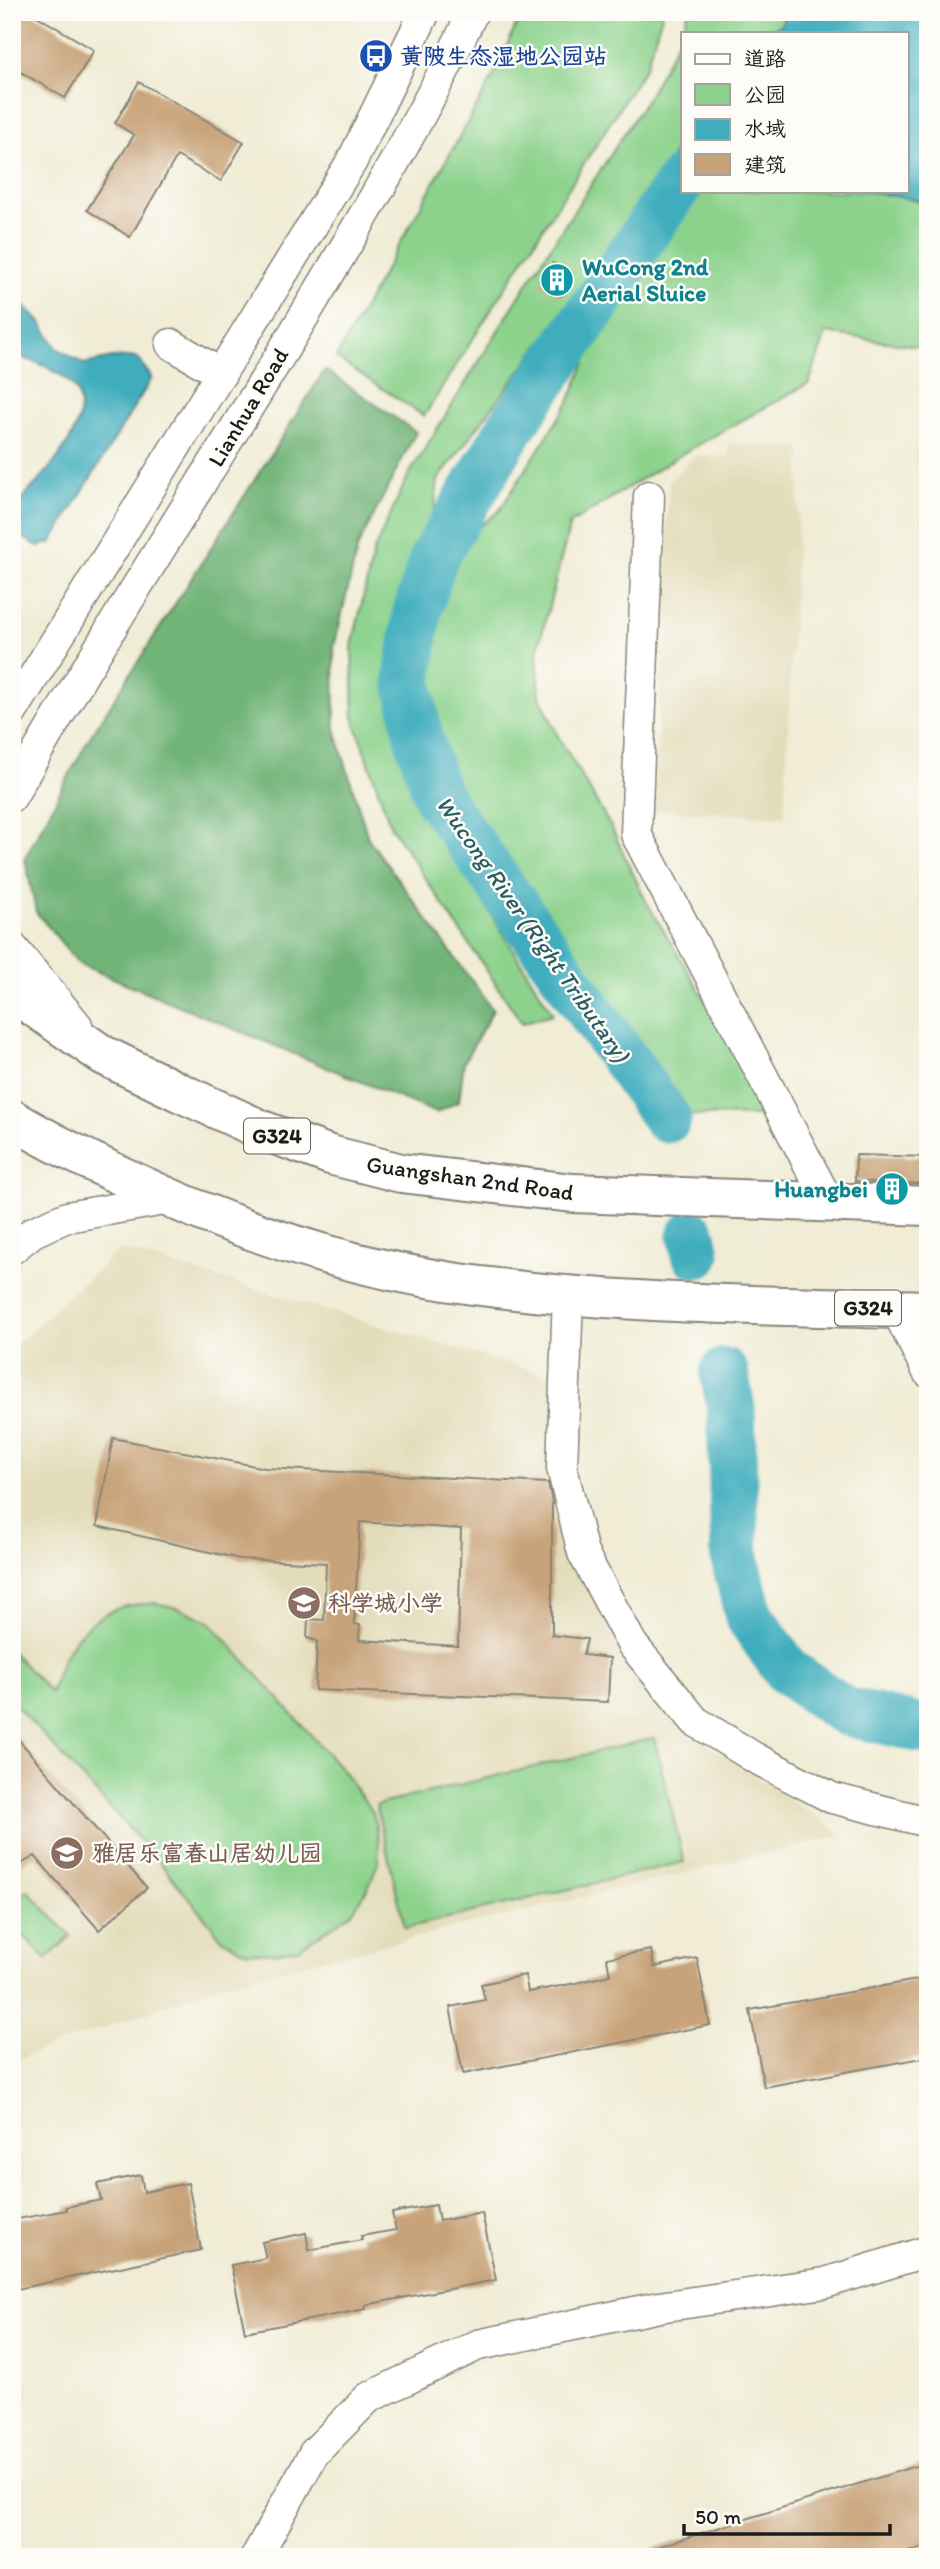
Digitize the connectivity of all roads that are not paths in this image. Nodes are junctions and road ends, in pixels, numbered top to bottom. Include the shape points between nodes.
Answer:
1 (425, 12) edge
2 (473, 12) edge
3 (171, 344) dead end
4 (221, 374) junction
5 (649, 496) dead end
6 (12, 712) edge
7 (12, 796) edge
8 (12, 947) edge
9 (12, 992) edge
10 (103, 1055) junction
11 (12, 1119) edge
12 (170, 1199) junction
13 (829, 1203) junction
14 (928, 1206) edge
15 (12, 1249) edge
16 (568, 1294) junction
17 (912, 1310) edge
18 (928, 1372) edge
19 (928, 1822) edge
20 (928, 2251) edge
21 (256, 2557) edge

1 - 4 street, Lianhua Road via 352,161
2 - 7 street, Lianhua Road via 376,197
3 - 4 street
4 - 6 street, Lianhua Road
5 - 13 street via 636,834
8 - 10 street
9 - 10 highway, Guangshan 2nd Road / G324
10 - 13 highway, Guangshan 2nd Road / G324 via 262,1130 330,1155 401,1173 573,1193
11 - 12 highway, G324
12 - 15 street via 67,1217 33,1231
12 - 16 highway, G324 via 244,1229 381,1268
13 - 14 highway, Guangshan 2nd Road / G324
16 - 17 highway, G324
16 - 19 street via 562,1468 583,1553 632,1644 695,1721 755,1758 832,1798
17 - 18 street
20 - 21 street via 825,2283 659,2307 478,2345 368,2398 314,2453

